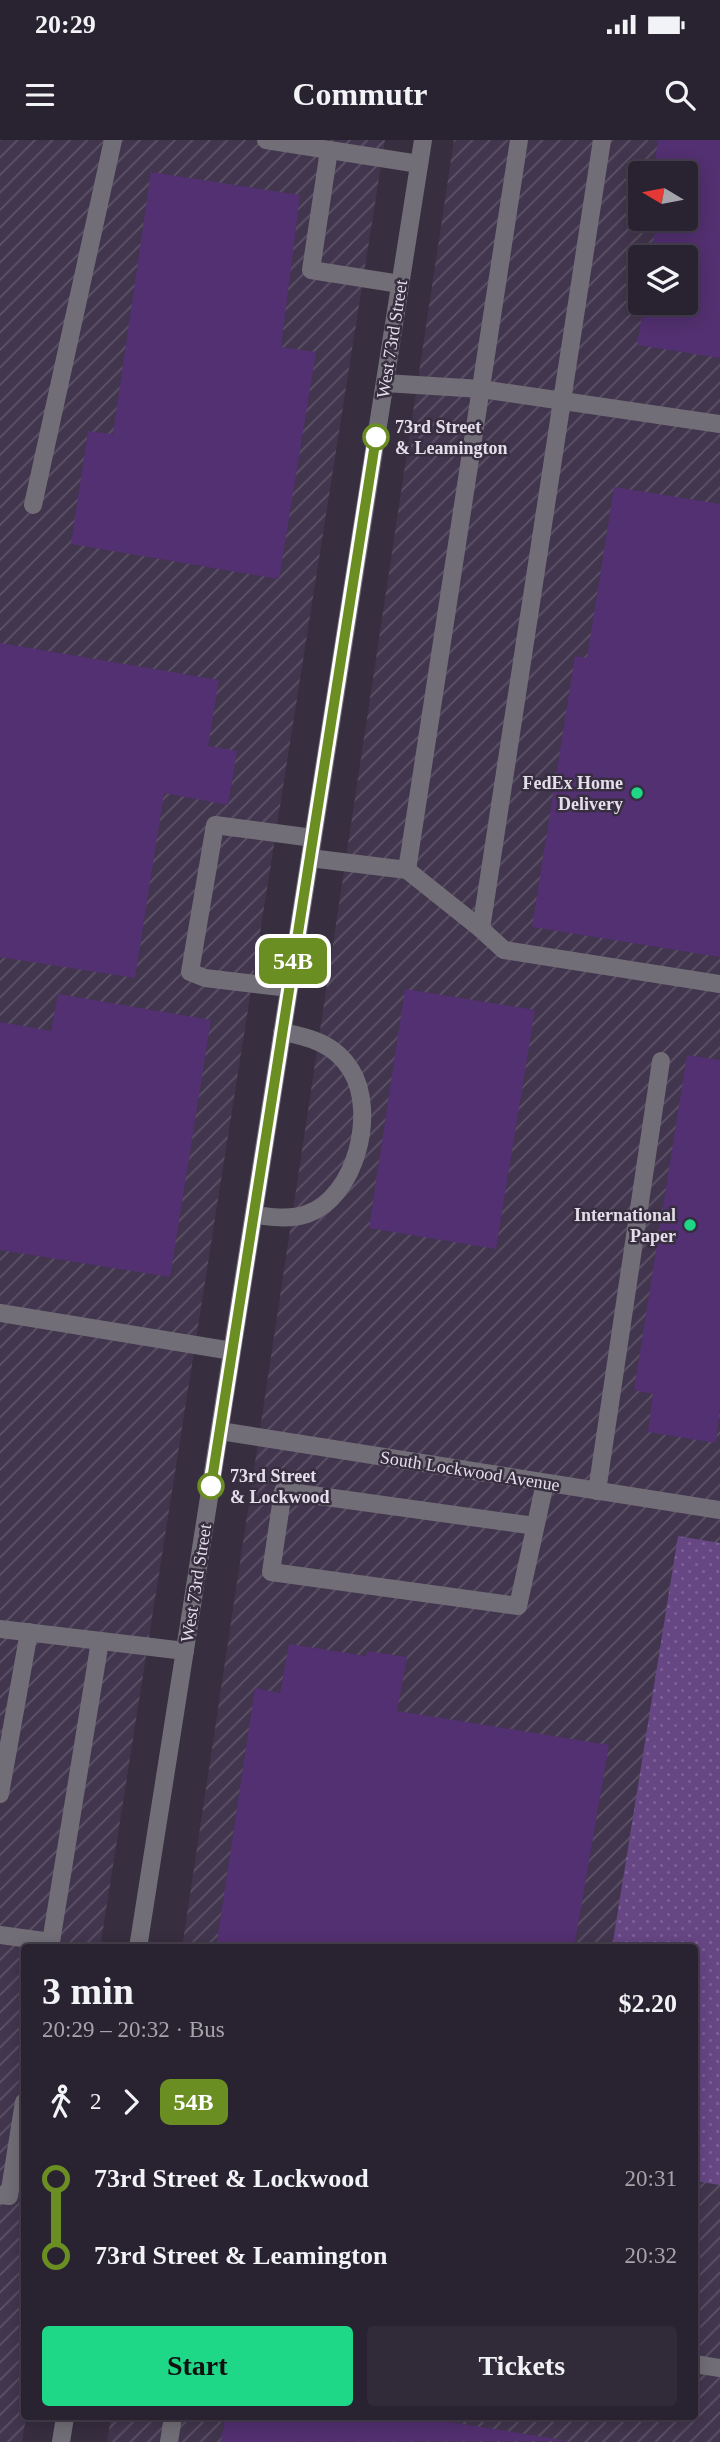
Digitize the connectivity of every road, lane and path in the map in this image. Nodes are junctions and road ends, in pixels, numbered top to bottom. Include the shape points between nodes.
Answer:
1 (113, 140) edge
2 (266, 140) edge
3 (423, 140) edge
4 (519, 140) edge
5 (602, 140) edge
6 (329, 150) junction
7 (419, 164) junction
8 (400, 284) junction
9 (385, 383) junction
10 (481, 389) junction
11 (562, 401) junction
12 (720, 424) edge
13 (33, 505) dead end
14 (313, 838) junction
15 (310, 858) junction
16 (407, 870) junction
17 (481, 929) junction
18 (720, 984) edge
19 (289, 988) junction
20 (282, 1032) junction
21 (661, 1061) dead end
22 (254, 1215) junction
23 (0, 1314) edge
24 (232, 1351) junction
25 (220, 1431) junction
26 (545, 1483) junction
27 (597, 1491) junction
28 (720, 1510) edge
29 (535, 1526) junction
30 (0, 1629) edge
31 (29, 1632) junction
32 (100, 1641) junction
33 (185, 1651) junction
34 (0, 1794) edge
35 (0, 1935) edge
36 (45, 1944) edge
37 (50, 1944) edge
38 (139, 1944) edge
39 (21, 2121) edge
40 (0, 2195) edge
41 (698, 2364) edge
42 (720, 2368) edge
43 (65, 2420) edge
44 (173, 2420) edge
45 (61, 2442) edge
46 (169, 2442) edge

1 - 13 street
2 - 6 street
3 - 7 street, West 73rd Street
4 - 10 street
5 - 11 street
6 - 7 street
6 - 8 street via 311,270
7 - 8 street, West 73rd Street
8 - 9 street, West 73rd Street
9 - 10 street
9 - 14 street, West 73rd Street
10 - 11 street
10 - 16 street
11 - 12 street
11 - 17 street
14 - 15 street, West 73rd Street
14 - 19 street via 215,825 190,972 205,978
15 - 16 street
15 - 19 street, West 73rd Street
16 - 17 street
17 - 18 street via 505,950
19 - 20 street, West 73rd Street
20 - 22 street, West 73rd Street
20 - 22 street via 318,1040 351,1070 361,1102 358,1141 349,1176 326,1205 294,1217
21 - 27 street
22 - 24 street, West 73rd Street
23 - 24 street
24 - 25 street, West 73rd Street
25 - 26 street, South Lockwood Avenue
25 - 33 street, West 73rd Street
26 - 27 street, South Lockwood Avenue
26 - 29 street
27 - 28 street, South Lockwood Avenue
29 - 29 street via 518,1606 271,1572 283,1491
30 - 31 street
31 - 32 street
31 - 34 street
32 - 33 street
32 - 37 street
33 - 38 street, West 73rd Street
35 - 36 street
39 - 40 street via 9,2196
41 - 42 street
43 - 45 street
44 - 46 street

